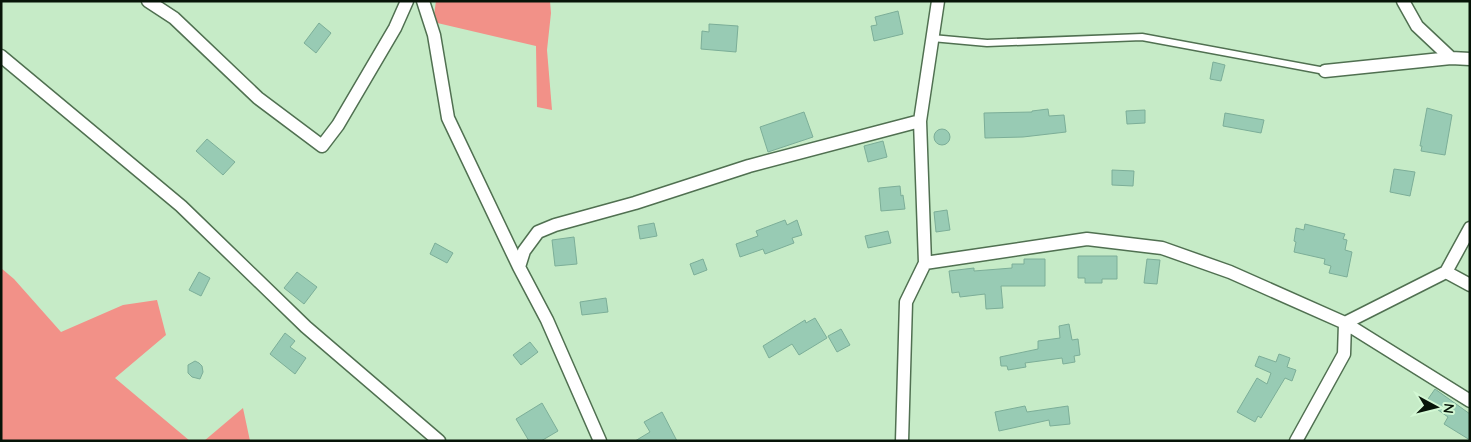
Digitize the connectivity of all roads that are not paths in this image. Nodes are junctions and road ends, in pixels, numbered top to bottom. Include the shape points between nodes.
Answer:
1 (148, 1) edge
2 (407, 1) edge
3 (423, 1) edge
4 (938, 1) edge
5 (1404, 1) edge
6 (932, 38) junction
7 (1, 56) edge
8 (1451, 58) junction
9 (1470, 59) edge
10 (1325, 71) joint
11 (920, 121) junction
12 (1470, 228) edge
13 (925, 264) junction
14 (519, 267) junction
15 (1446, 272) junction
16 (1470, 286) edge
17 (1345, 323) junction
18 (1470, 401) edge
19 (439, 441) edge
20 (600, 441) edge
21 (902, 441) edge
22 (1296, 441) edge

1 - 2 street via 174,18 258,98 322,146 338,126 395,28
3 - 14 street via 434,35 448,118
4 - 6 street
5 - 8 street via 1417,26
6 - 10 lane via 987,43 1142,37
6 - 11 street
7 - 19 street via 180,206 306,327
8 - 9 street
8 - 10 street
11 - 13 street
11 - 14 street via 749,166 555,225 538,232 524,251
12 - 15 street
13 - 17 street via 1087,239 1162,248 1230,272
13 - 21 street via 906,302
14 - 20 street via 547,320
15 - 16 street
15 - 17 street
17 - 18 street
17 - 22 street via 1344,354

